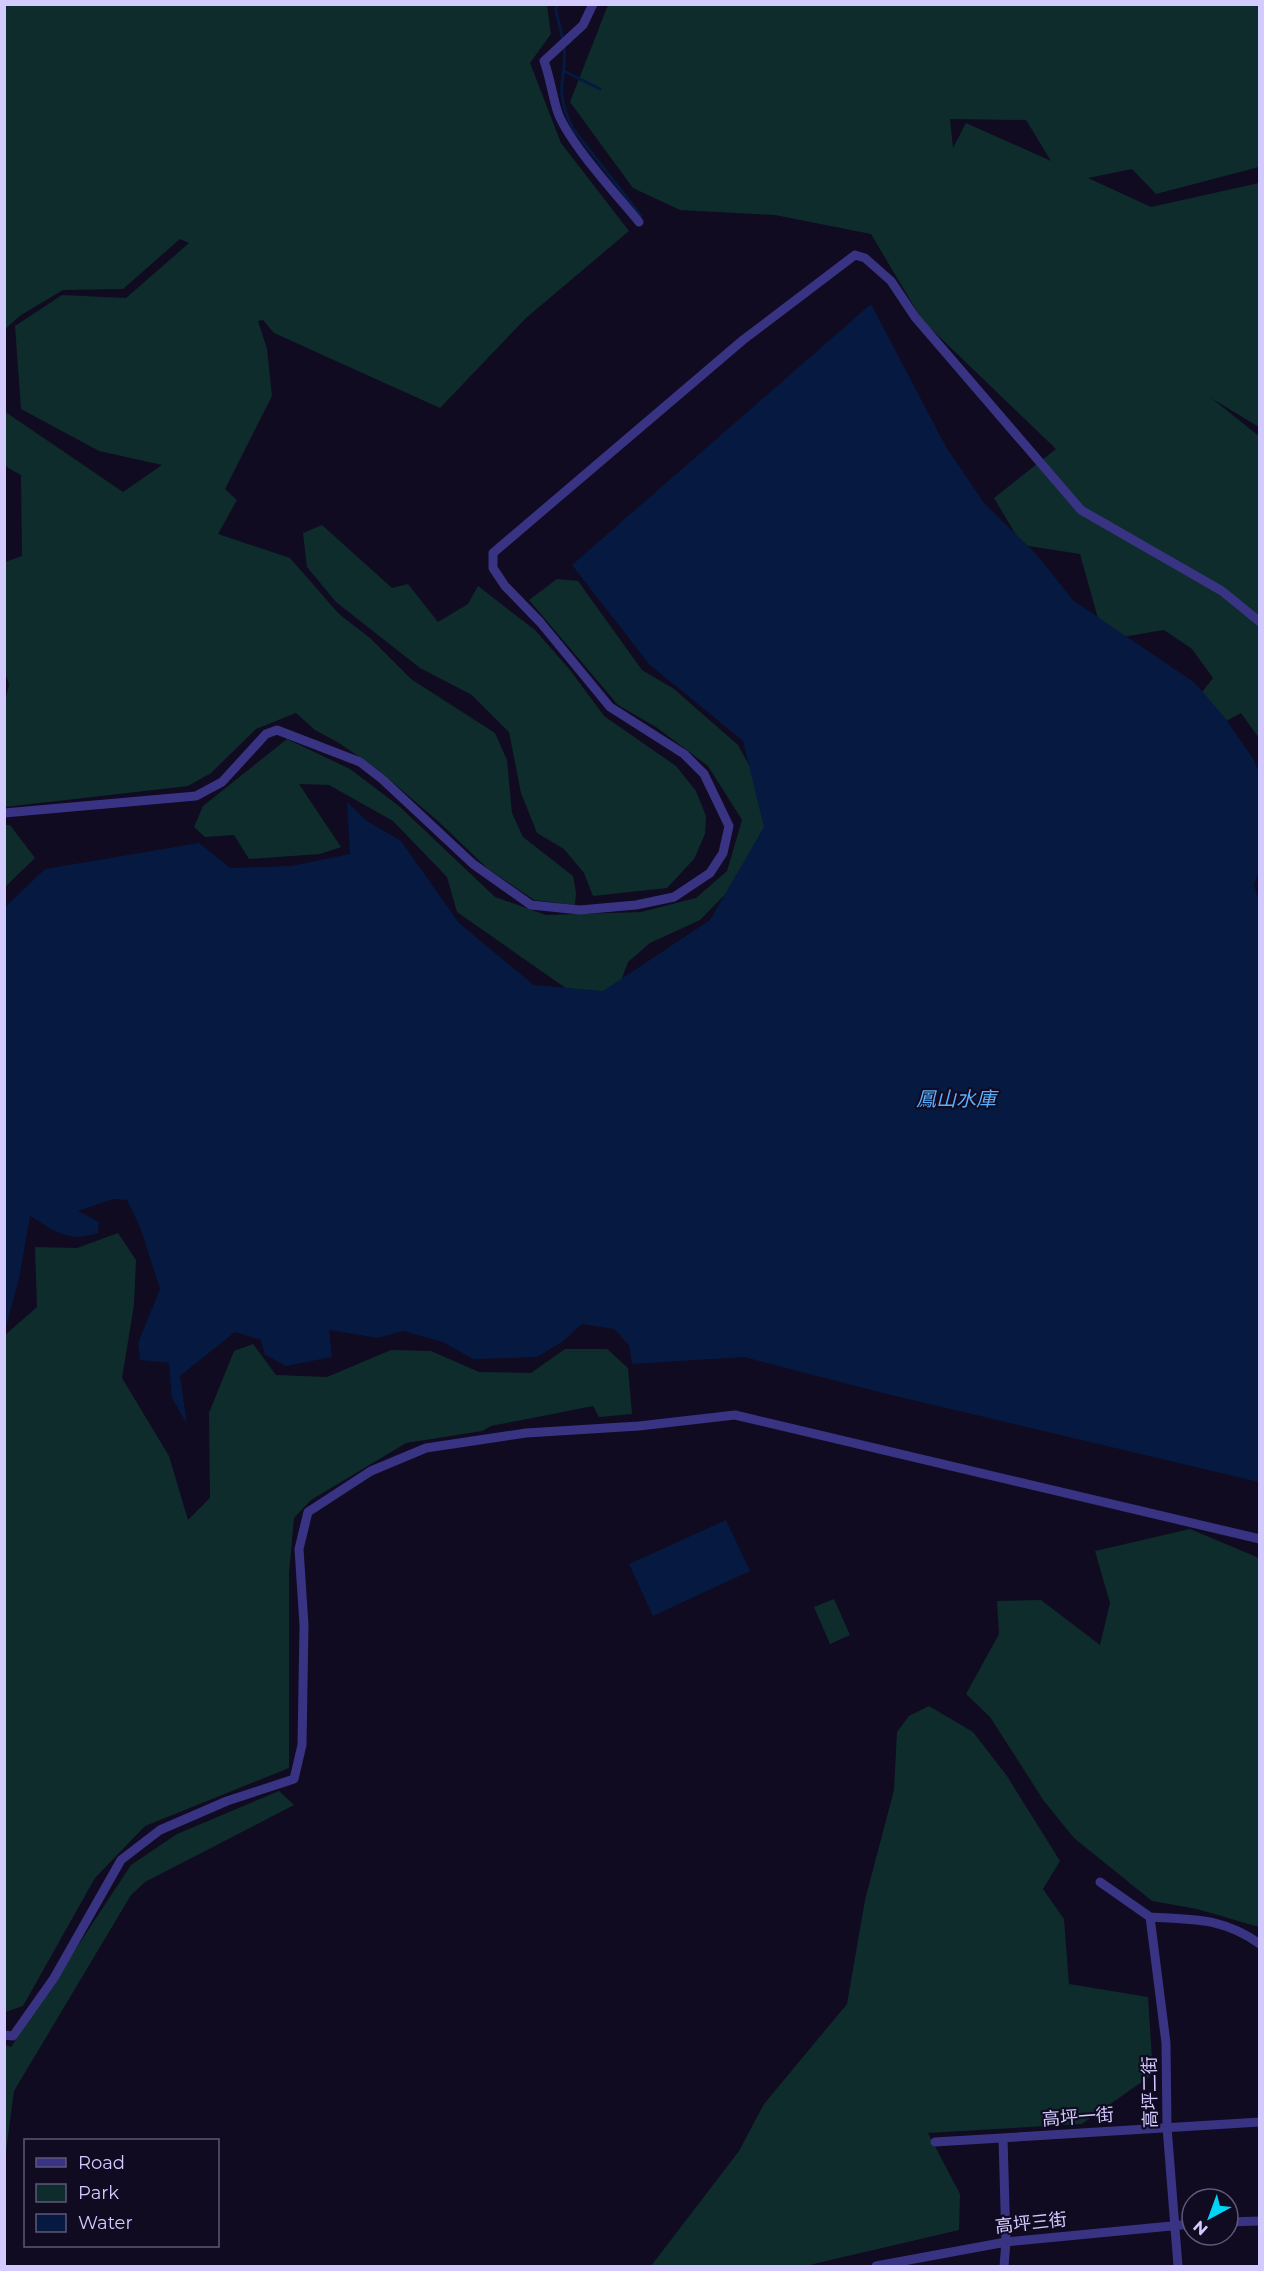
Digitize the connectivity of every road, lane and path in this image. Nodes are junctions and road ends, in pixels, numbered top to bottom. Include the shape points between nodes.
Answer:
1 (593, 4) edge
2 (639, 222) dead end
3 (1260, 622) edge
4 (4, 813) edge
5 (1260, 1539) edge
6 (1100, 1882) dead end
7 (1150, 1917) junction
8 (1260, 1944) edge
9 (4, 2035) edge
10 (1260, 2122) edge
11 (1167, 2127) junction
12 (1003, 2138) junction
13 (935, 2142) dead end
14 (1260, 2221) edge
15 (1240, 2222) edge
16 (1176, 2225) junction
17 (1180, 2225) edge
18 (1006, 2242) junction
19 (876, 2266) edge
20 (1004, 2266) edge
21 (1178, 2266) edge

1 - 2 street via 583,25 544,61 557,112 577,144
3 - 4 street via 1222,591 1081,510 915,317 891,281 865,258 855,255 743,340 493,553 493,568 504,586 540,622 610,707 684,754 704,774 715,794 729,826 723,853 710,873 674,897 593,909 531,905 473,864 360,762 277,730 266,734 222,782 196,796
5 - 9 street via 735,1415 526,1433 426,1448 371,1471 308,1512 299,1549 304,1625 303,1724 294,1779 227,1801 160,1830 121,1860 54,1978 13,2036
6 - 7 street
7 - 8 street via 1216,1921
7 - 11 street, 高坪二街 via 1166,2043
10 - 11 street, 高坪一街
11 - 12 street, 高坪一街
11 - 16 street, 高坪二街
12 - 13 street, 高坪一街
12 - 18 street
14 - 15 street
16 - 17 street, 高坪三街
16 - 18 street, 高坪三街
16 - 21 street, 高坪二街
18 - 19 street, 高坪三街
18 - 20 street

